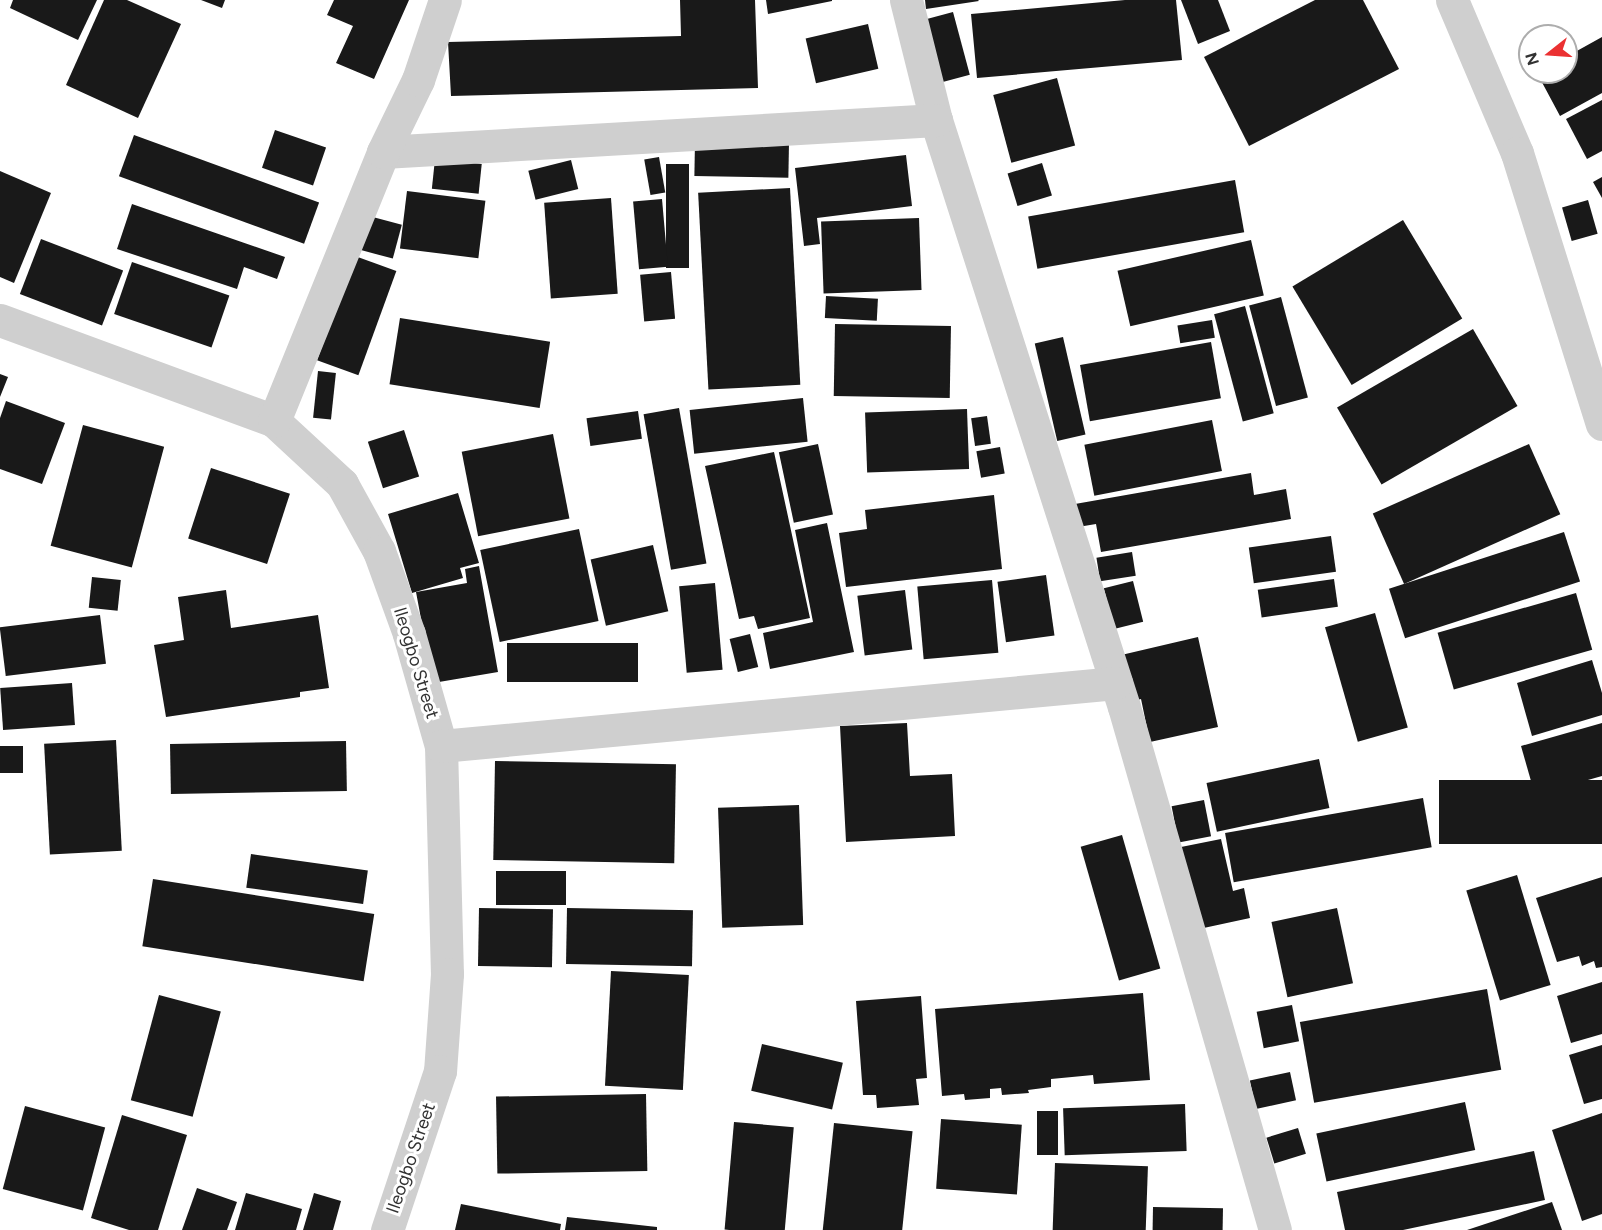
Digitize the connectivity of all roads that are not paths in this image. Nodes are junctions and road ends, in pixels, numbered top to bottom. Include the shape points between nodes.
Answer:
1 (445, 0) edge
2 (906, 0) edge
3 (1452, 0) edge
4 (936, 120) junction
5 (383, 152) junction
6 (0, 320) edge
7 (274, 421) junction
8 (1602, 424) edge
9 (1116, 682) junction
10 (441, 746) junction
11 (387, 1230) edge
12 (1275, 1230) edge

1 - 5 street via 418,80
2 - 4 street
3 - 8 street via 1517,153
4 - 5 street
4 - 9 street
5 - 7 street
6 - 7 street, Ileogbo Street
7 - 10 street, Ileogbo Street via 342,484 379,551 409,634
9 - 10 street
9 - 12 street
10 - 11 street, Ileogbo Street via 447,974 440,1071

